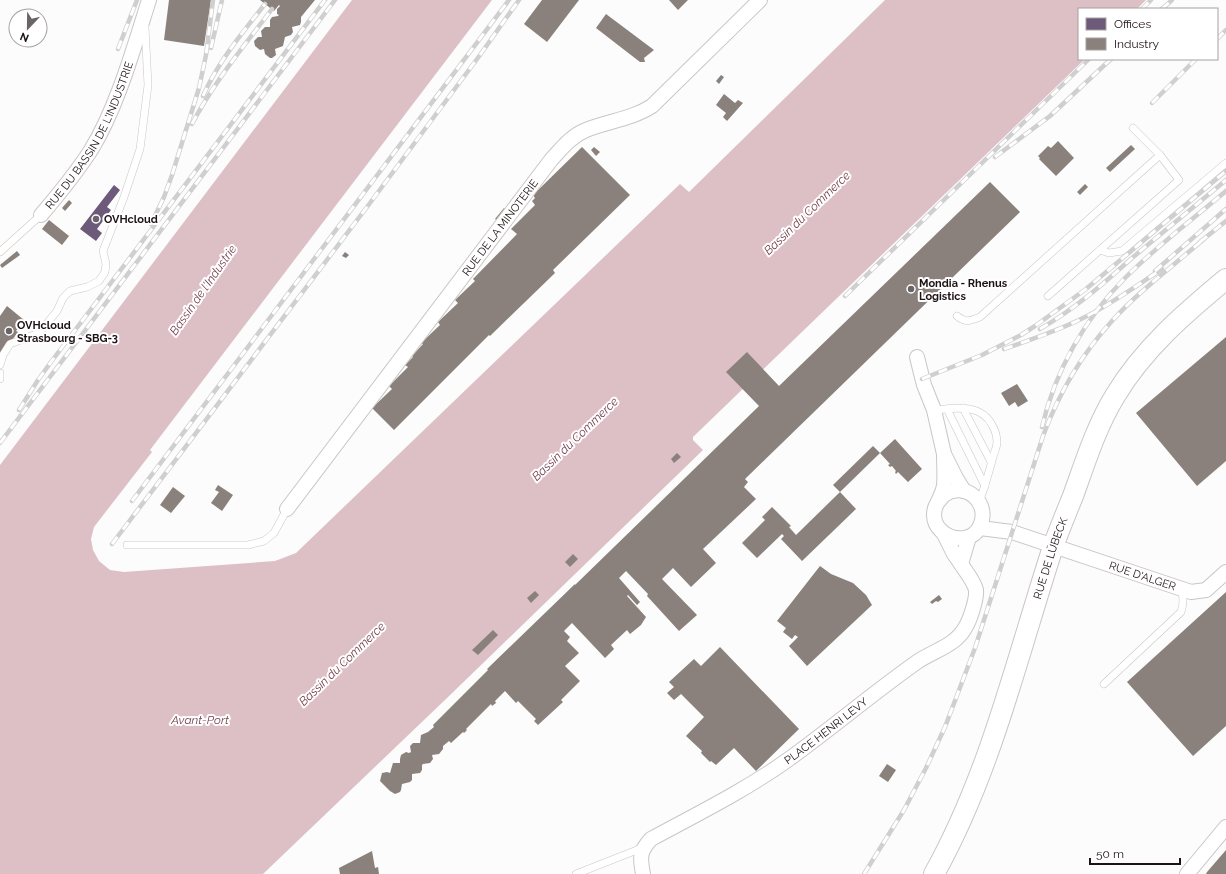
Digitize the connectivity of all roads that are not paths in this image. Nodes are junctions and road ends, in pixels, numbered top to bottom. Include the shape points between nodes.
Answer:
1 (150, 0) edge
2 (760, 0) edge
3 (144, 16) junction
4 (1133, 128) dead end
5 (1160, 155) junction
6 (1226, 163) edge
7 (41, 215) joint
8 (1100, 250) junction
9 (0, 252) edge
10 (1226, 279) edge
11 (1048, 296) dead end
12 (957, 316) dead end
13 (917, 357) dead end
14 (0, 365) edge
15 (0, 373) edge
16 (0, 379) edge
17 (963, 408) junction
18 (940, 410) junction
19 (944, 454) junction
20 (991, 462) junction
21 (985, 486) junction
22 (964, 491) junction
23 (938, 502) junction
24 (981, 506) junction
25 (287, 509) joint
26 (980, 528) junction
27 (1012, 532) junction
28 (944, 534) junction
29 (969, 537) junction
30 (127, 545) dead end
31 (1054, 545) junction
32 (961, 564) junction
33 (1226, 572) edge
34 (1181, 588) junction
35 (1104, 684) dead end
36 (1226, 827) edge
37 (642, 848) junction
38 (576, 874) edge
39 (643, 874) edge
40 (934, 874) edge
41 (1187, 874) edge

1 - 3 street, RUE DU BASSIN DE L'INDUSTRIE
2 - 25 street, RUE DE LA MINOTERIE via 652,106 641,113 585,131 570,140 551,160
3 - 7 street, RUE DU BASSIN DE L'INDUSTRIE via 116,98 101,130 91,149
3 - 14 lane via 148,85 140,149 103,251 105,272 99,281 87,288 70,291 39,333 10,344
4 - 5 lane
5 - 8 lane via 1179,180
5 - 12 lane via 980,317 969,321
6 - 8 lane via 1122,252 1109,253
7 - 9 lane, RUE DU BASSIN DE L'INDUSTRIE
8 - 11 lane
10 - 31 main road, RUE DE LÜBECK via 1181,316 1129,374 1115,395 1106,411
13 - 18 street via 924,385
15 - 16 lane
17 - 18 lane
17 - 20 lane
17 - 20 lane via 976,410 989,419 997,442
18 - 19 street
18 - 21 lane
19 - 22 street
19 - 23 street via 944,486
20 - 21 lane
21 - 24 lane
22 - 23 street via 954,491
22 - 24 street via 972,495
23 - 28 street via 935,518
24 - 26 street via 983,519
24 - 27 street via 990,518
25 - 30 lane via 274,533 264,541 248,545
26 - 27 street
26 - 29 street
27 - 31 street, RUE D'ALGER
28 - 29 street via 956,539
28 - 32 street, PLACE HENRI LEVY
29 - 32 street
31 - 34 street, RUE D'ALGER
31 - 40 main road, RUE DE LÜBECK via 986,757 967,805
32 - 37 street, PLACE HENRI LEVY via 976,591 970,616 960,636 918,661 788,760 738,792 651,839
33 - 34 street, RUE D'ALGER via 1206,590 1191,592
34 - 35 lane via 1184,595 1181,612
36 - 41 street
37 - 38 lane
37 - 39 street via 640,860

